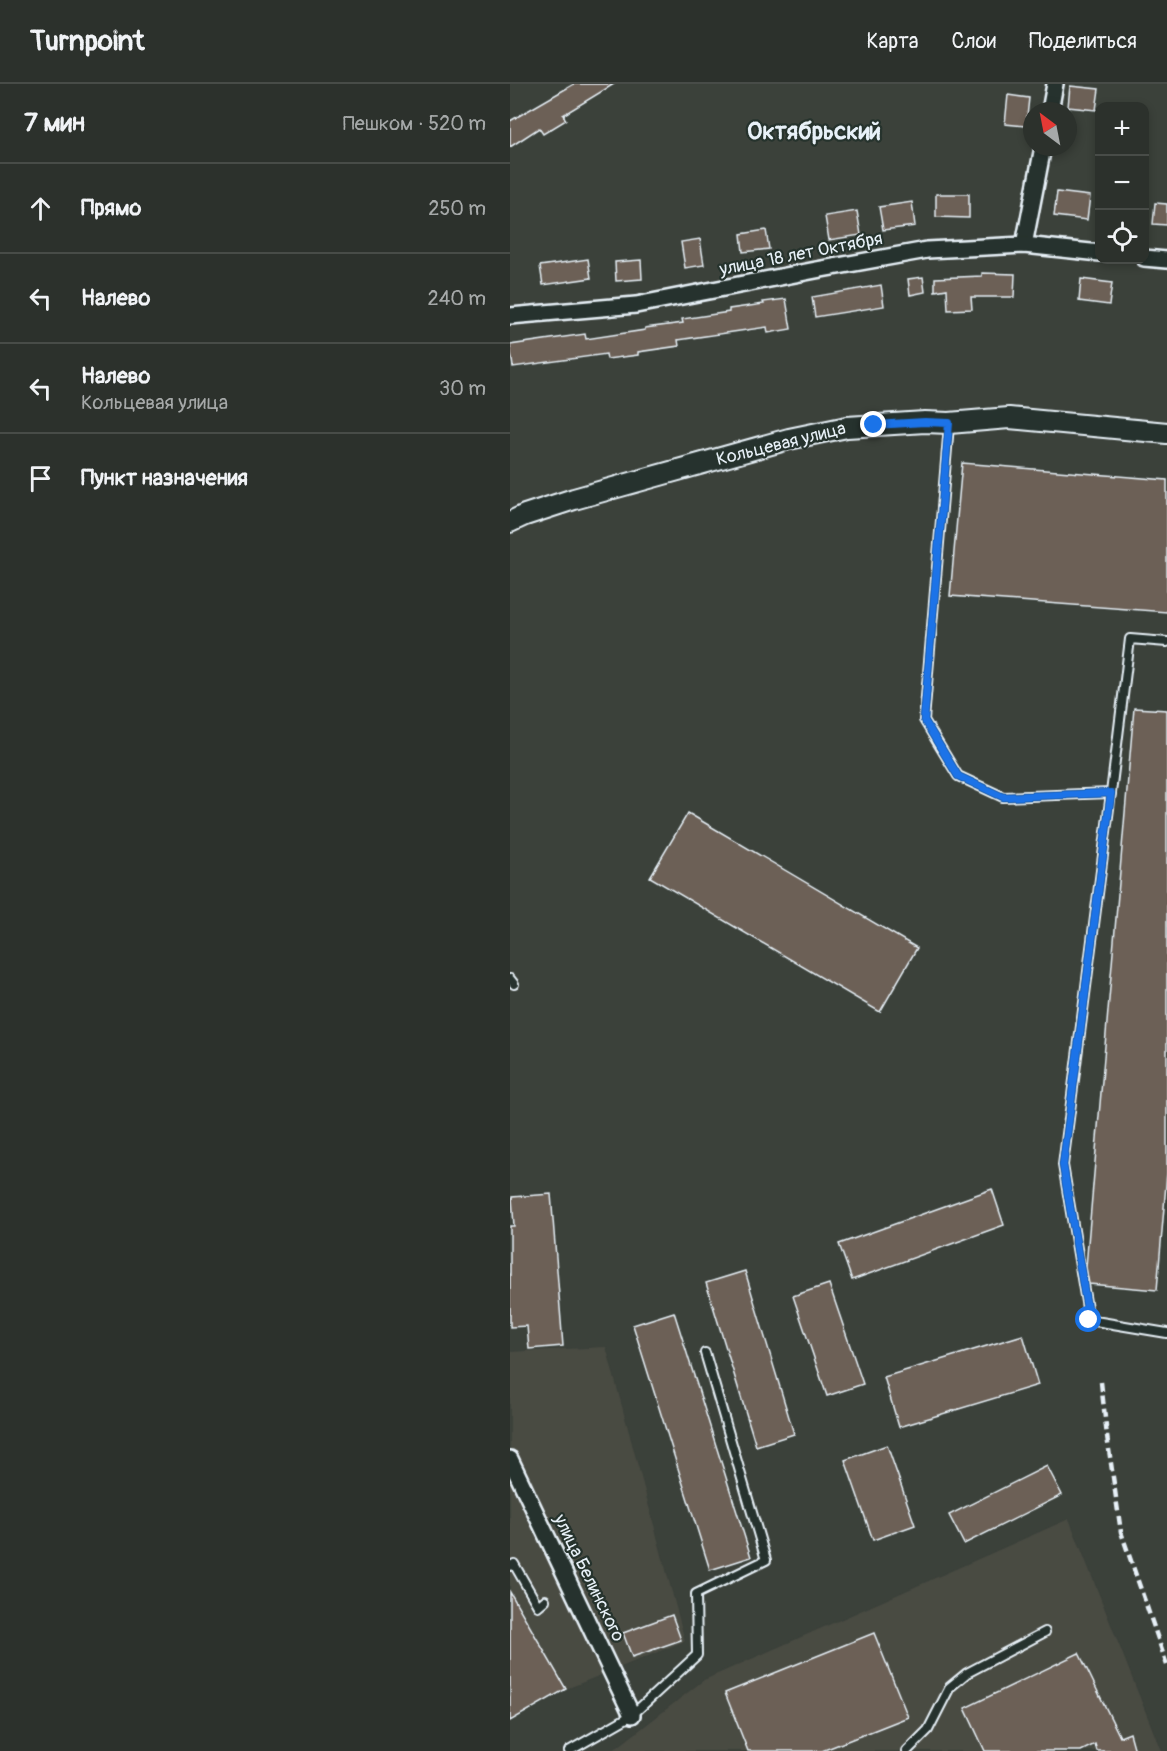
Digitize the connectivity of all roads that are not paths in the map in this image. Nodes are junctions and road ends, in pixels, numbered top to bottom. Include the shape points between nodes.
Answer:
1 (1055, 84) edge
2 (1052, 102) edge
3 (1041, 156) edge
4 (1024, 245) junction
5 (1095, 252) edge
6 (1149, 258) edge
7 (1167, 260) edge
8 (510, 316) edge
9 (949, 423) junction
10 (1167, 433) edge
11 (510, 522) edge
12 (1167, 642) edge
13 (1111, 793) junction
14 (1167, 1333) edge
15 (705, 1353) dead end
16 (510, 1459) edge
17 (510, 1566) edge
18 (545, 1600) dead end
19 (1045, 1632) dead end
20 (632, 1715) junction
21 (569, 1751) edge
22 (907, 1751) edge

1 - 2 street
3 - 4 street
4 - 5 street, улица 18 лет Октября
4 - 8 street, улица 18 лет Октября via 927,250 636,305
6 - 7 street
9 - 10 street, Кольцевая улица via 1009,417
9 - 11 street, Кольцевая улица via 874,425 818,433 574,499
9 - 13 lane via 924,720 958,776 1003,797
12 - 13 lane via 1130,639
13 - 14 lane via 1063,1165 1089,1320
15 - 20 lane via 766,1560 696,1594 697,1655
16 - 20 street, улица Белинского
17 - 18 lane via 514,1564 538,1606
19 - 22 lane via 967,1673 950,1687 928,1730
20 - 21 lane

